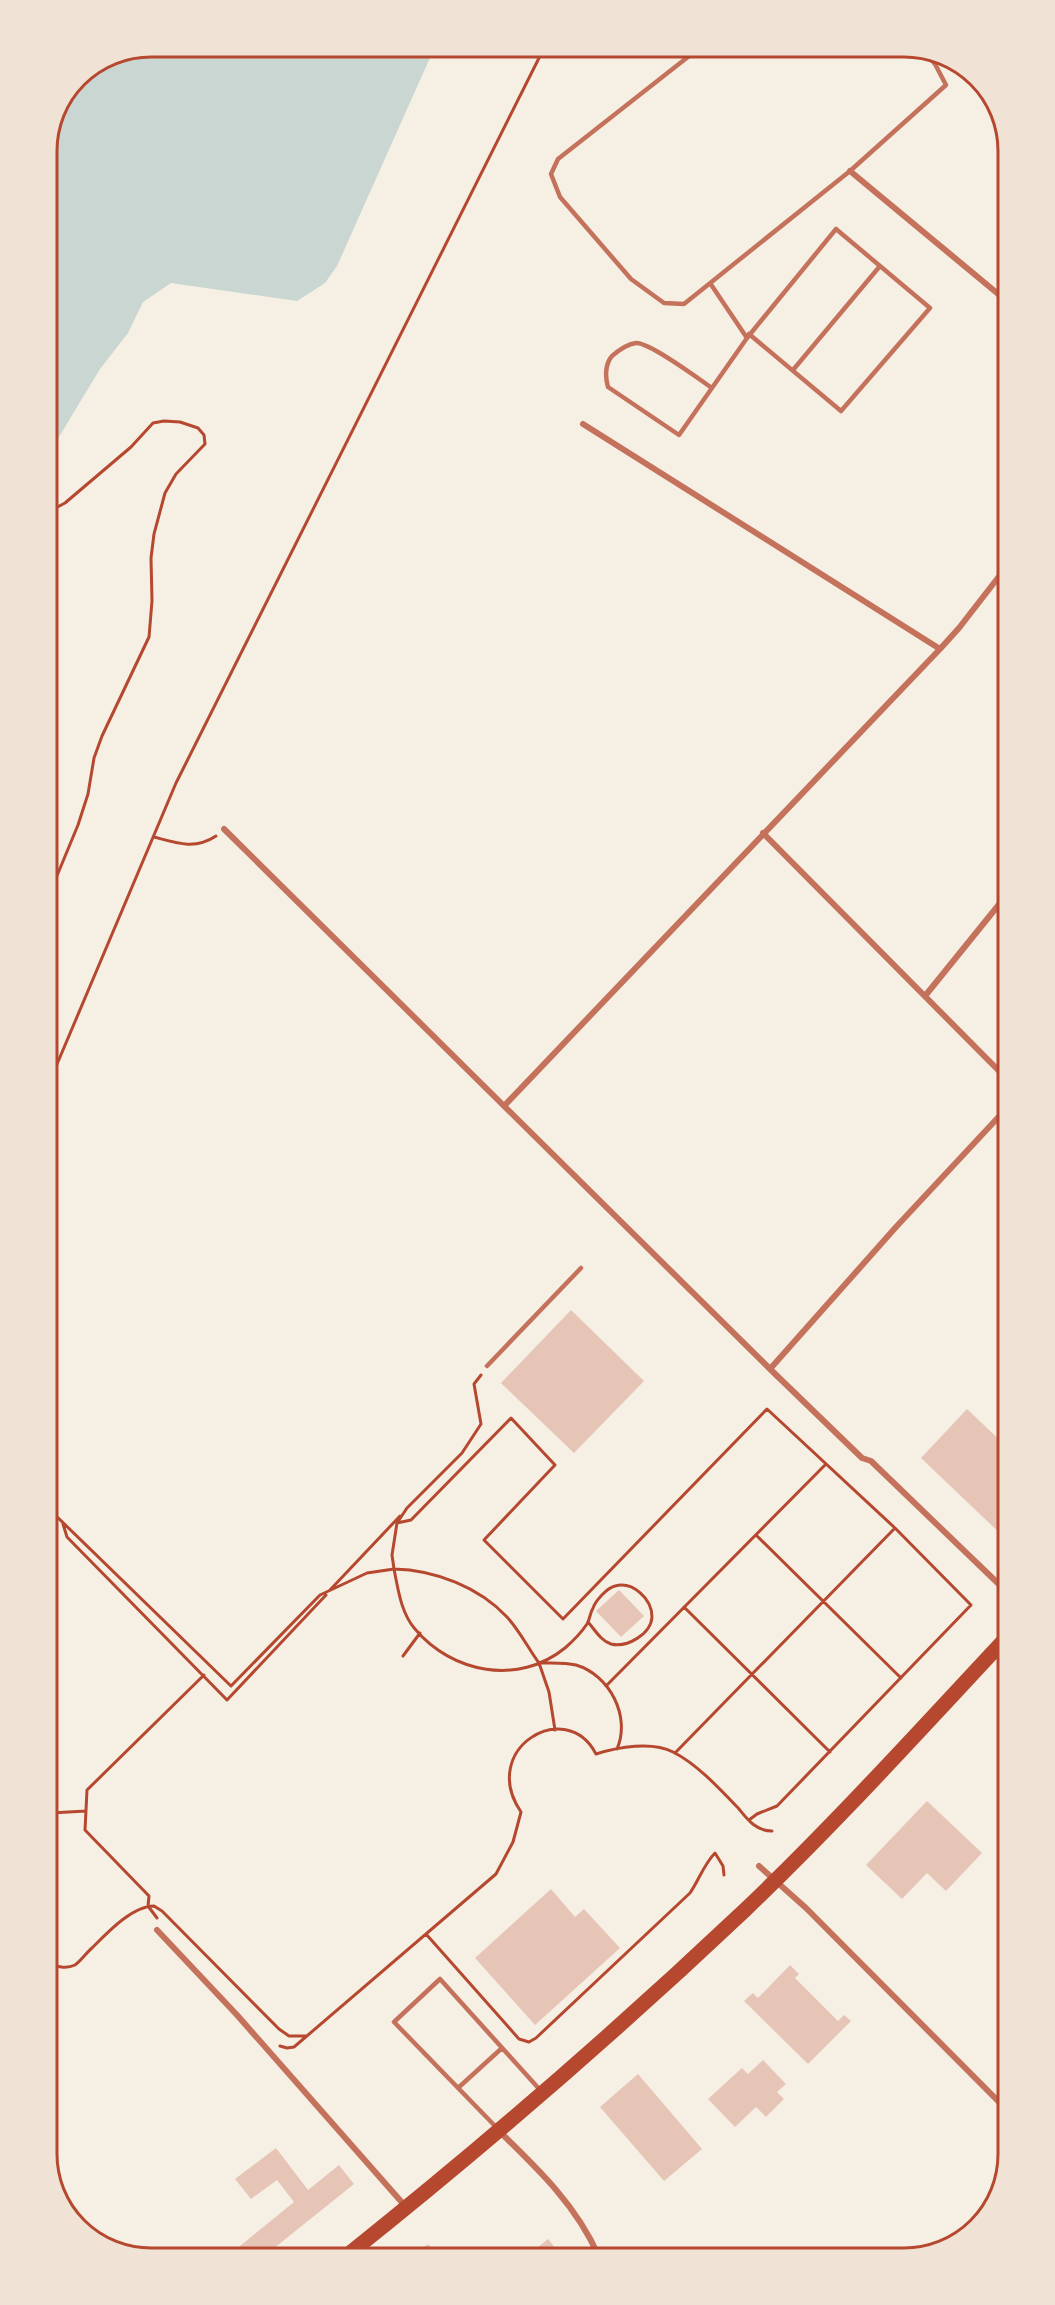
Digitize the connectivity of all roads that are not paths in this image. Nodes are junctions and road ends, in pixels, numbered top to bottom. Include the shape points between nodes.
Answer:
1 (688, 57) edge
2 (935, 64) edge
3 (850, 171) junction
4 (880, 266) junction
5 (710, 283) junction
6 (998, 294) edge
7 (748, 336) junction
8 (793, 370) junction
9 (712, 388) junction
10 (583, 424) dead end
11 (998, 578) edge
12 (940, 649) junction
13 (224, 829) road end
14 (764, 833) junction
15 (998, 906) edge
16 (925, 996) junction
17 (998, 1071) edge
18 (504, 1106) junction
19 (998, 1118) edge
20 (581, 1268) dead end
21 (487, 1366) road end
22 (770, 1369) junction
23 (998, 1583) edge
24 (998, 1647) edge
25 (759, 1866) dead end
26 (774, 1881) junction
27 (156, 1930) dead end
28 (502, 2048) junction
29 (458, 2088) junction
30 (542, 2093) junction
31 (998, 2101) edge
32 (500, 2131) junction
33 (407, 2208) junction
34 (356, 2248) edge
35 (595, 2248) edge

1 - 5 lane via 558,159 551,174 560,197 631,279 664,303 684,304
2 - 3 lane via 946,85
3 - 5 lane
3 - 6 street
4 - 7 lane via 836,229
4 - 8 lane
4 - 8 lane via 930,308 841,411
5 - 7 lane
7 - 8 lane
7 - 9 lane
9 - 9 lane via 680,435 608,387 609,359 621,348 638,343
10 - 12 street
11 - 12 street
12 - 14 street
13 - 18 street
14 - 16 street
14 - 18 street
15 - 16 street
16 - 17 street
18 - 22 street
19 - 22 street
20 - 21 lane
22 - 23 street
24 - 26 main road
25 - 26 street
26 - 30 main road
26 - 31 street via 806,1908
27 - 33 street via 237,2015
28 - 29 lane
28 - 29 lane via 440,1979 394,2022
28 - 30 lane
29 - 32 lane
30 - 32 main road
32 - 33 main road
32 - 35 street via 576,2214
33 - 34 main road

